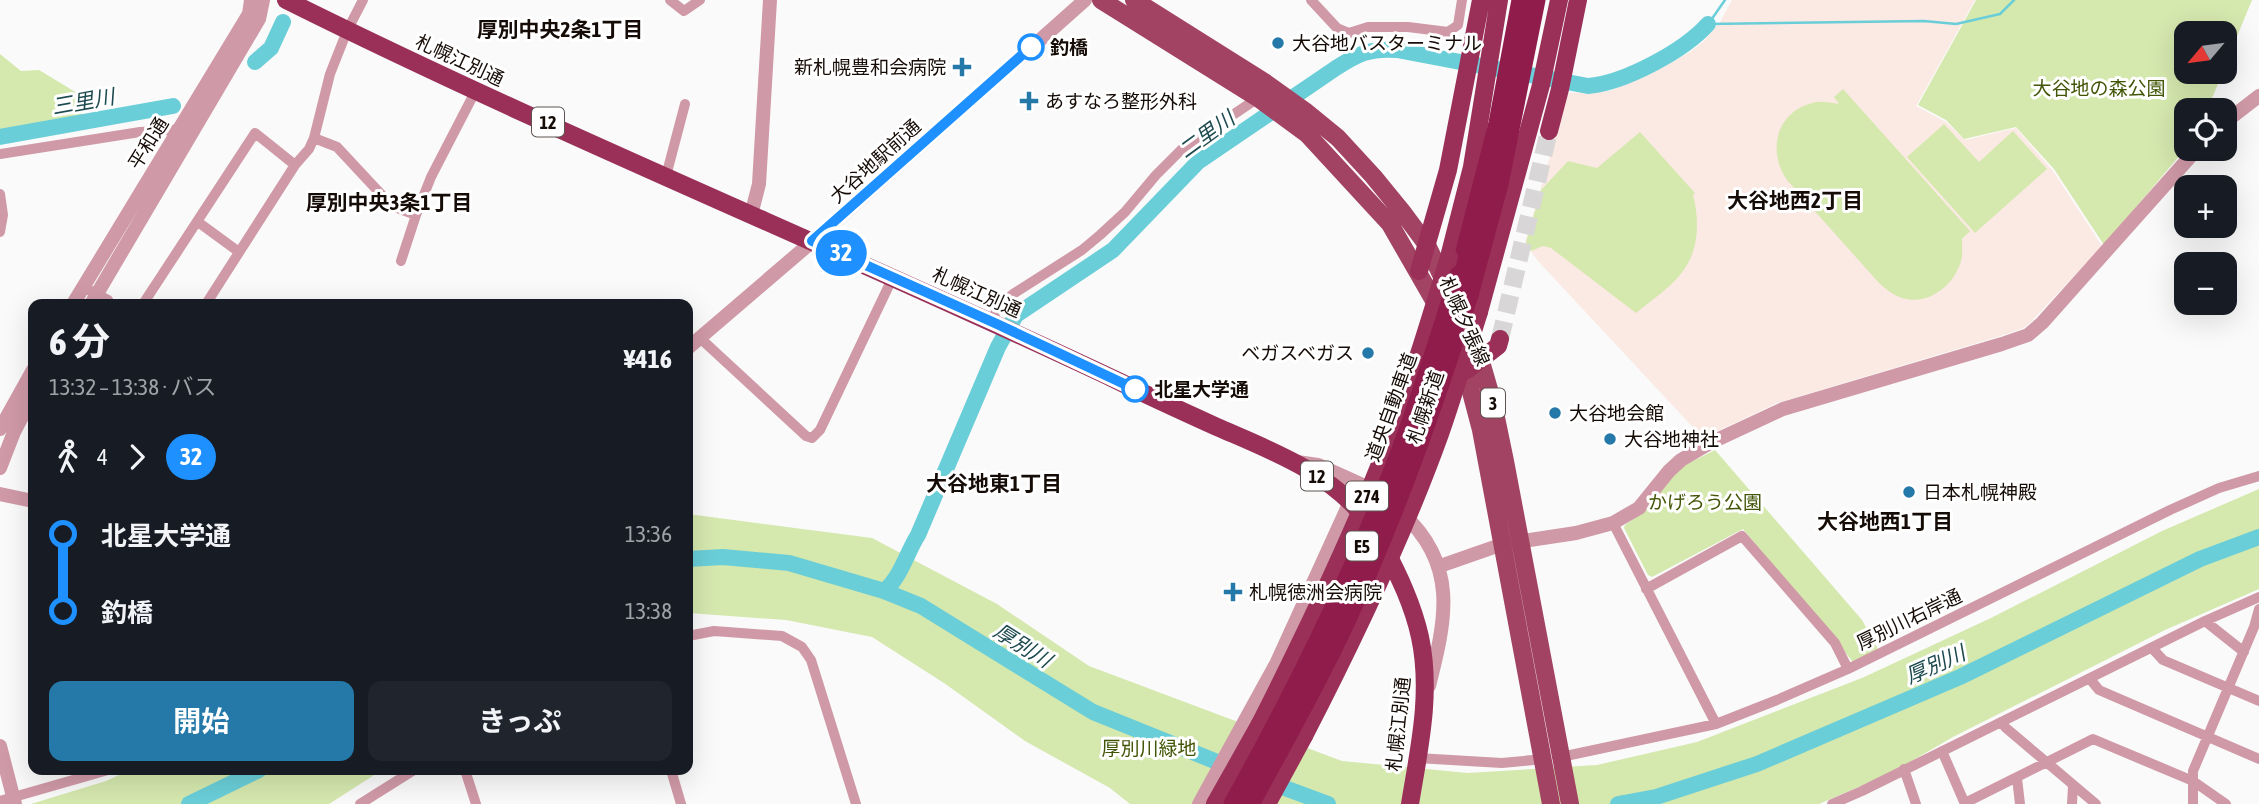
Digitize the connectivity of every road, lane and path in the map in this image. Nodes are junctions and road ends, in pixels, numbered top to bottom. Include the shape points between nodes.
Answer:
1 (251, 0) edge
2 (263, 0) edge
3 (286, 0) edge
4 (363, 0) edge
5 (670, 0) edge
6 (700, 0) edge
7 (769, 0) edge
8 (1086, 0) edge
9 (1101, 0) edge
10 (1135, 0) edge
11 (1311, 0) edge
12 (1462, 0) edge
13 (1481, 0) edge
14 (1499, 0) edge
15 (1559, 0) edge
16 (1578, 0) edge
17 (1527, 5) edge
18 (347, 30) junction
19 (477, 90) junction
20 (2259, 96) edge
21 (1261, 100) junction
22 (685, 104) dead end
23 (1288, 105) junction
24 (2237, 113) edge
25 (1505, 124) junction
26 (186, 131) junction
27 (1549, 131) tunnel mouth
28 (314, 138) junction
29 (0, 154) edge
30 (2186, 161) edge
31 (295, 165) junction
32 (666, 176) junction
33 (0, 194) edge
34 (416, 215) junction
35 (751, 215) junction
36 (198, 222) junction
37 (0, 232) edge
38 (812, 241) junction
39 (1426, 245) junction
40 (239, 252) junction
41 (401, 261) dead end
42 (1419, 271) junction
43 (893, 277) junction
44 (83, 287) junction
45 (76, 299) edge
46 (92, 299) edge
47 (94, 299) edge
48 (146, 299) edge
49 (209, 299) edge
50 (1474, 304) junction
51 (1003, 327) junction
52 (700, 338) junction
53 (1500, 339) tunnel mouth
54 (693, 344) edge
55 (1474, 364) junction
56 (28, 379) edge
57 (28, 405) edge
58 (0, 429) edge
59 (1296, 461) junction
60 (0, 468) edge
61 (2259, 477) edge
62 (1369, 488) junction
63 (0, 494) edge
64 (28, 500) edge
65 (1350, 502) junction
66 (1613, 523) junction
67 (1512, 543) junction
68 (1440, 566) junction
69 (1646, 589) junction
70 (2259, 597) edge
71 (2259, 609) edge
72 (2205, 621) junction
73 (2257, 629) edge
74 (693, 635) edge
75 (2152, 648) junction
76 (2244, 652) junction
77 (1849, 669) junction
78 (2090, 679) junction
79 (2228, 688) junction
80 (2259, 701) edge
81 (1425, 705) junction
82 (2001, 722) junction
83 (1716, 724) junction
84 (2207, 736) junction
85 (0, 746) edge
86 (1942, 751) junction
87 (2259, 759) edge
88 (1552, 761) junction
89 (2044, 762) junction
90 (1416, 765) junction
91 (1904, 769) junction
92 (92, 775) edge
93 (406, 775) edge
94 (467, 775) edge
95 (672, 775) edge
96 (2017, 778) junction
97 (2193, 781) junction
98 (2073, 786) junction
99 (9, 801) edge
100 (360, 804) edge
101 (476, 804) edge
102 (681, 804) edge
103 (856, 804) edge
104 (1199, 804) edge
105 (1215, 804) edge
106 (1233, 804) edge
107 (1250, 804) edge
108 (1267, 804) edge
109 (1410, 804) edge
110 (1551, 804) edge
111 (1570, 804) edge
112 (1832, 804) edge
113 (1916, 804) edge
114 (1965, 804) edge
115 (2020, 804) edge
116 (2072, 804) edge
117 (2096, 804) edge
118 (2193, 804) edge
119 (2226, 804) edge

1 - 26 street, 平和通 via 249,15
2 - 26 street, 平和通 via 260,19
3 - 18 highway, 札幌江別通 / 12
4 - 18 street
5 - 6 street via 684,12
7 - 35 street via 759,184
8 - 38 street, 大谷地駅前通
9 - 21 main road, 札幌夕張線 / 3
10 - 23 main road, 札幌夕張線 / 3
11 - 12 street via 1349,33 1368,27 1448,32 1458,25
13 - 39 highway via 1448,170
14 - 105 highway, 札幌新道 / 274, bridge via 1472,167 1407,390 1360,515 1305,636
15 - 50 highway, 札幌新道 / 274 via 1543,76
16 - 27 highway
17 - 25 highway, 道央自動車道 / E5
18 - 19 highway, 札幌江別通 / 12
18 - 28 street
19 - 32 highway, 札幌江別通 / 12
19 - 34 street
20 - 24 street
21 - 23 main road, 札幌夕張線 / 3
21 - 51 street via 1182,149 1100,235 1002,303
22 - 32 street
23 - 39 main road, 札幌夕張線 / 3 via 1338,138 1398,205
23 - 42 main road, 札幌夕張線 / 3 via 1307,134 1390,225
25 - 50 highway, 道央自動車道 / E5 via 1499,184
25 - 106 highway, 道央自動車道 / E5, bridge via 1400,452 1328,623
26 - 29 street via 91,139
26 - 44 street, 平和通
26 - 47 street, 平和通
28 - 31 street
28 - 34 street via 337,147 392,206
30 - 66 street via 2028,335 1783,408 1681,460 1639,508
31 - 36 street via 255,133
31 - 40 street
32 - 35 highway, 札幌江別通 / 12
33 - 37 street
34 - 41 street
35 - 38 highway, 札幌江別通 / 12
36 - 40 street
36 - 48 street
38 - 43 highway, 札幌江別通 / 12
38 - 52 street, 大谷地駅前通
39 - 42 highway
39 - 55 main road, 札幌夕張線 / 3
40 - 49 street
42 - 55 main road, 札幌夕張線 / 3
43 - 51 highway, 札幌江別通 / 12
43 - 52 street via 820,430 812,438
44 - 45 street, 平和通
44 - 46 street
50 - 107 highway, 道央自動車道 / E5, bridge via 1396,505 1340,633
50 - 108 highway, 札幌新道 / 274, bridge via 1439,435 1393,548 1348,651
51 - 59 highway, 札幌江別通 / 12
52 - 54 street, 大谷地駅前通
53 - 55 highway via 1498,346
55 - 67 main road, 札幌夕張線 / 3 via 1493,403
56 - 58 street
57 - 60 street
59 - 62 street via 1318,465
59 - 65 highway, 札幌江別通 / 12
61 - 77 street, 厚別川右岸通 via 2219,488 2170,510
62 - 65 street via 1357,492
62 - 68 street via 1416,526
63 - 64 street
65 - 81 highway, 札幌江別通 / 12 via 1378,537 1412,610 1424,666
65 - 104 street via 1278,662
66 - 67 street
66 - 69 street
67 - 68 street
67 - 88 main road, 札幌夕張線 / 3
68 - 81 street via 1444,614
69 - 77 street via 1742,536 1835,643
69 - 83 street
70 - 72 street
71 - 73 street
72 - 75 street
72 - 76 street
73 - 76 street
74 - 103 street via 714,631 782,636 802,647 811,660
75 - 78 street
75 - 79 street via 2163,660
76 - 79 street
77 - 83 street, 厚別川右岸通
78 - 82 street
78 - 84 street via 2099,690
79 - 80 street
79 - 84 street
81 - 90 highway, 札幌江別通 / 12
82 - 86 street
82 - 89 street
83 - 88 street, 厚別川右岸通
84 - 87 street
84 - 97 street
85 - 99 street
86 - 91 street
86 - 114 street
88 - 90 street, 厚別川右岸通
88 - 110 main road, 札幌夕張線 / 3
88 - 111 main road, 札幌夕張線 / 3
89 - 96 street
89 - 97 street via 2093,739
89 - 98 street
90 - 109 highway, 札幌江別通 / 12
91 - 112 street
91 - 113 street
92 - 99 street
93 - 100 street
94 - 101 street
95 - 102 street
96 - 114 street
96 - 115 street
97 - 118 street
97 - 119 street
98 - 116 street
98 - 117 street

